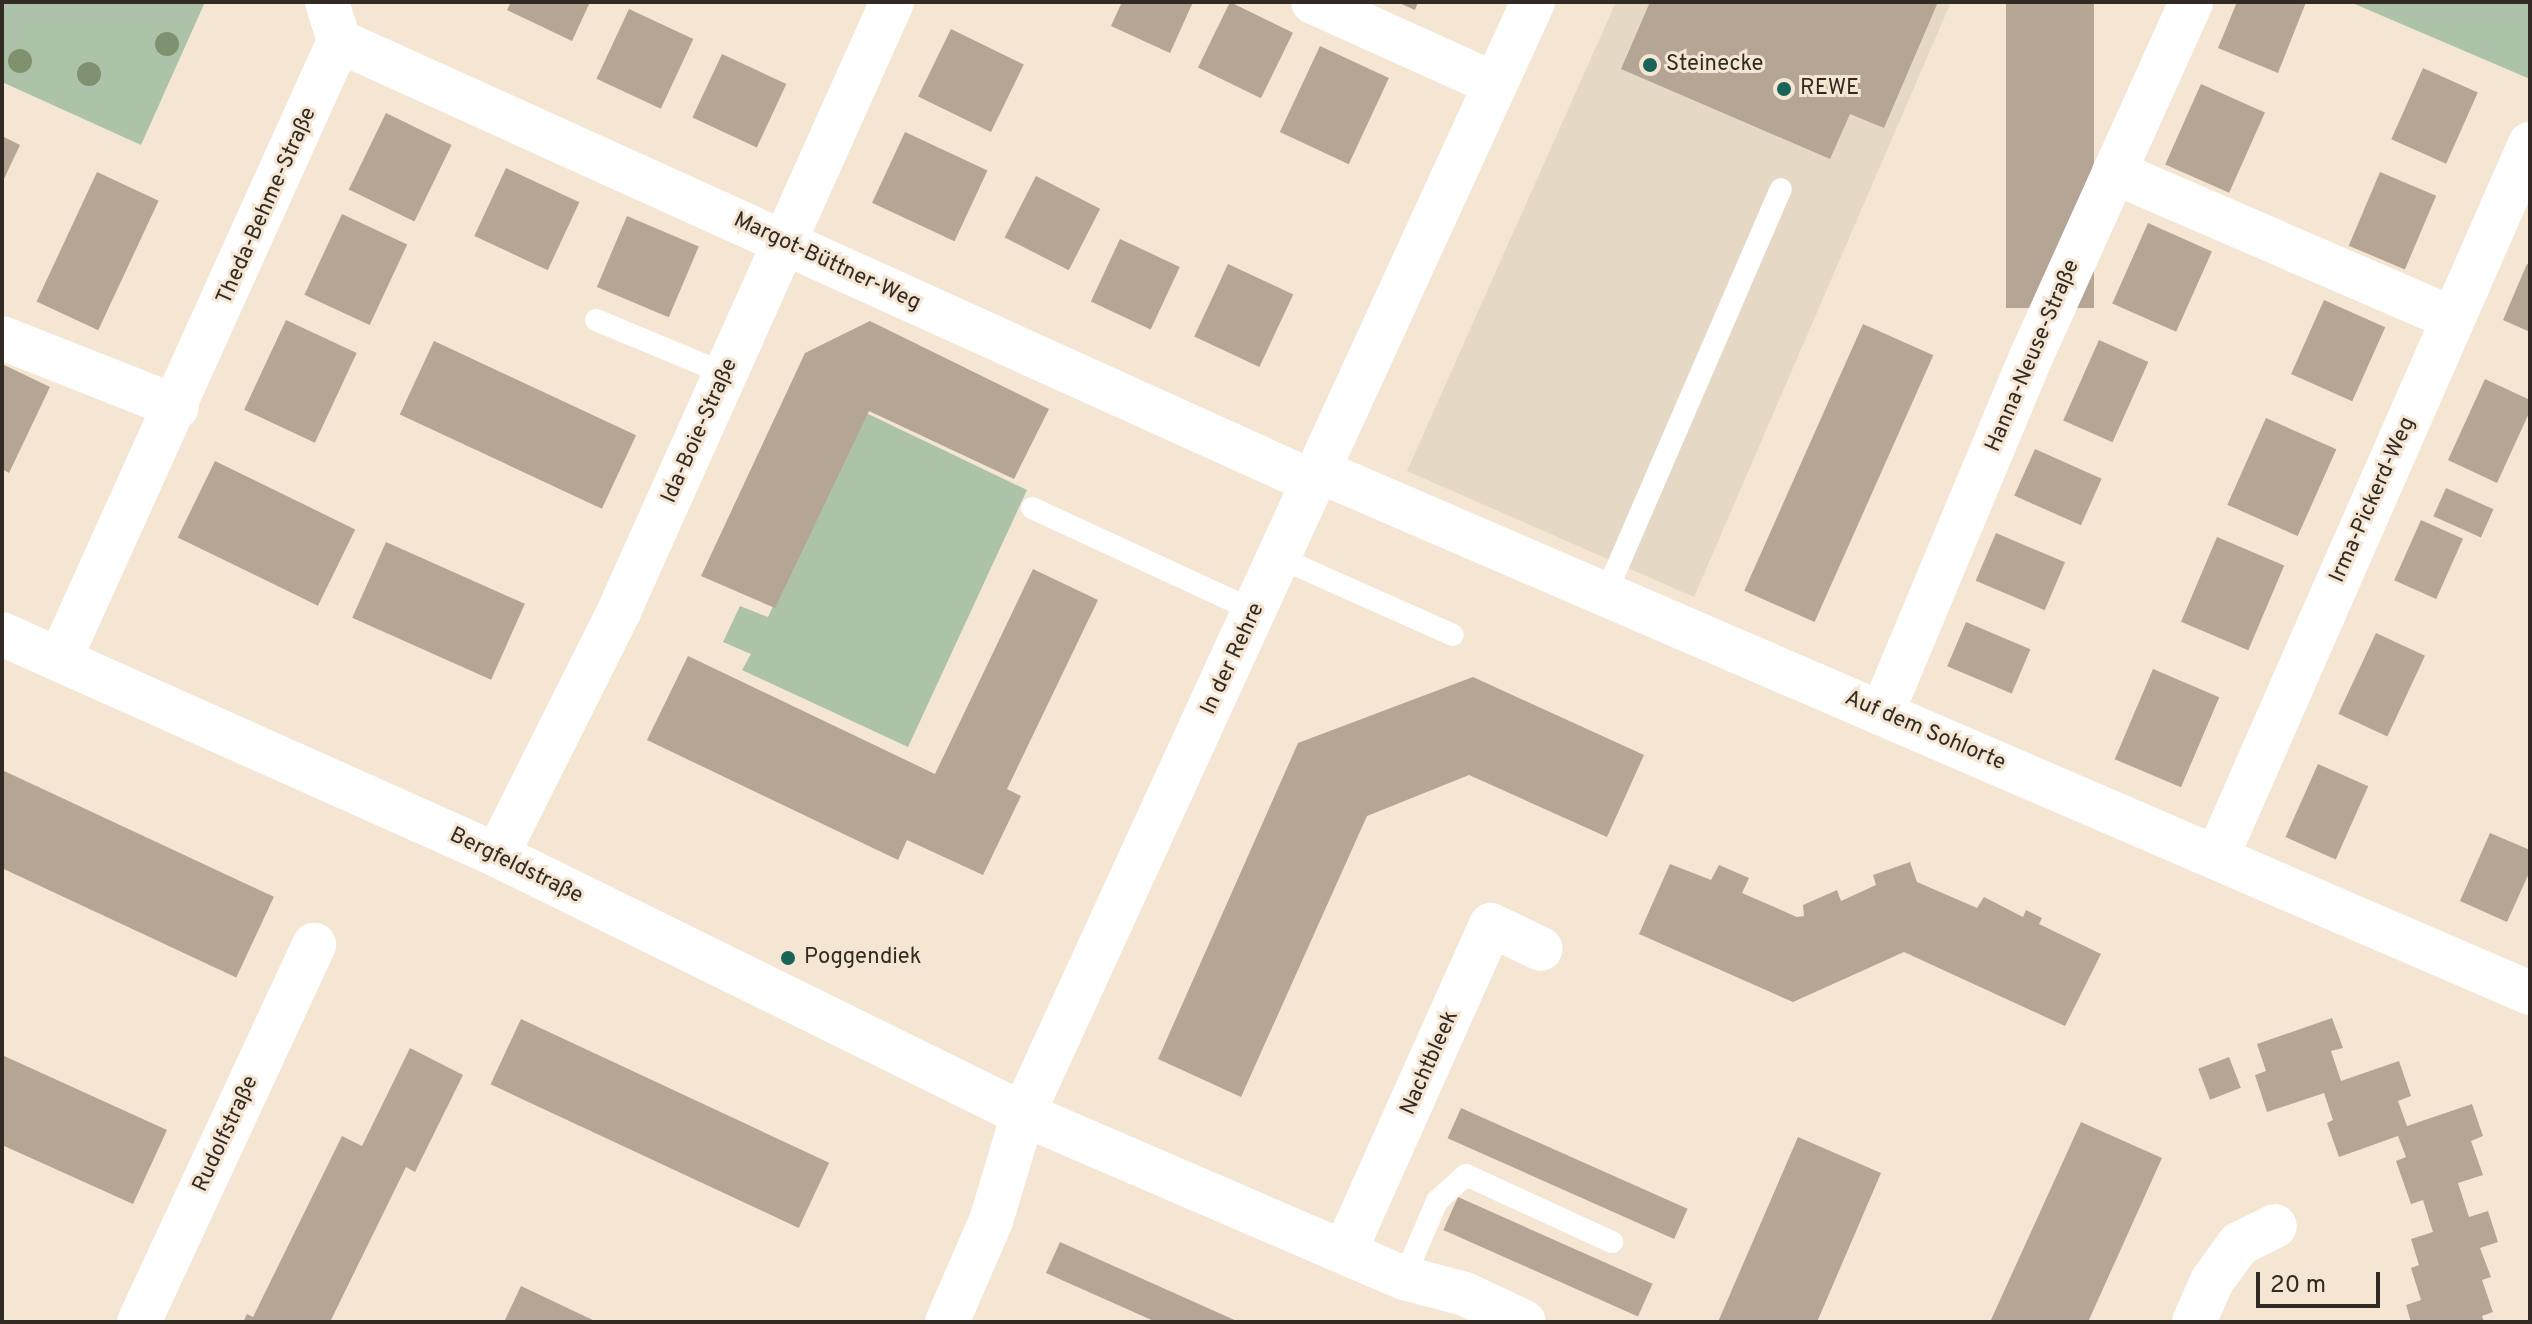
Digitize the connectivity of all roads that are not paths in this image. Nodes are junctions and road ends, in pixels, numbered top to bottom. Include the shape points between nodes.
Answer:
1 (892, 2) edge
2 (1313, 2) edge
3 (1533, 2) edge
4 (2191, 2) edge
5 (333, 21) edge
6 (1495, 84) junction
7 (2530, 144) edge
8 (2114, 172) junction
9 (1781, 189) dead end
10 (782, 241) junction
11 (2452, 318) junction
12 (596, 320) dead end
13 (2, 338) edge
14 (726, 374) junction
15 (177, 407) junction
16 (1317, 477) junction
17 (1032, 508) dead end
18 (1280, 558) junction
19 (1606, 593) junction
20 (1255, 611) junction
21 (2, 634) edge
22 (1453, 635) dead end
23 (60, 659) junction
24 (1882, 713) junction
25 (497, 855) junction
26 (2217, 857) junction
27 (314, 945) dead end
28 (1541, 949) dead end
29 (2530, 993) edge
30 (1023, 1114) junction
31 (2275, 1226) dead end
32 (1612, 1242) dead end
33 (1345, 1251) junction
34 (1404, 1278) junction
35 (139, 1322) edge
36 (947, 1322) edge
37 (1435, 1322) edge
38 (1524, 1322) edge
39 (2194, 1322) edge

1 - 10 street, Ida-Boie-Straße
2 - 6 street
3 - 6 street, In der Rehre
4 - 8 street, Hanna-Neuse-Straße
5 - 10 street, Margot-Büttner-Weg
5 - 15 street, Theda-Behme-Straße
6 - 16 street, In der Rehre
7 - 11 street, Irma-Pickerd-Weg
8 - 11 street
8 - 24 street, Hanna-Neuse-Straße
9 - 19 lane
10 - 14 street, Ida-Boie-Straße
10 - 16 street, Margot-Büttner-Weg via 1072,376
11 - 26 street, Irma-Pickerd-Weg
12 - 14 lane
13 - 15 street
14 - 25 street, Ida-Boie-Straße via 619,611
15 - 23 street, Theda-Behme-Straße
16 - 18 street, In der Rehre
16 - 19 street, Auf dem Sohlorte
17 - 20 lane
18 - 20 street, In der Rehre
18 - 22 lane
19 - 24 street, Auf dem Sohlorte
20 - 30 street, In der Rehre
21 - 23 street, Bergfeldstraße
23 - 25 street, Bergfeldstraße
24 - 26 street, Auf dem Sohlorte
25 - 30 street, Bergfeldstraße
26 - 29 street, Auf dem Sohlorte
27 - 35 street, Rudolfstraße
28 - 33 street, Nachtbleek via 1491,925
30 - 33 street
30 - 36 street, In der Rehre via 991,1221
31 - 39 street via 2239,1244 2212,1281
32 - 34 lane via 1466,1175 1437,1201
33 - 34 street
34 - 37 street
34 - 38 street via 1465,1294

